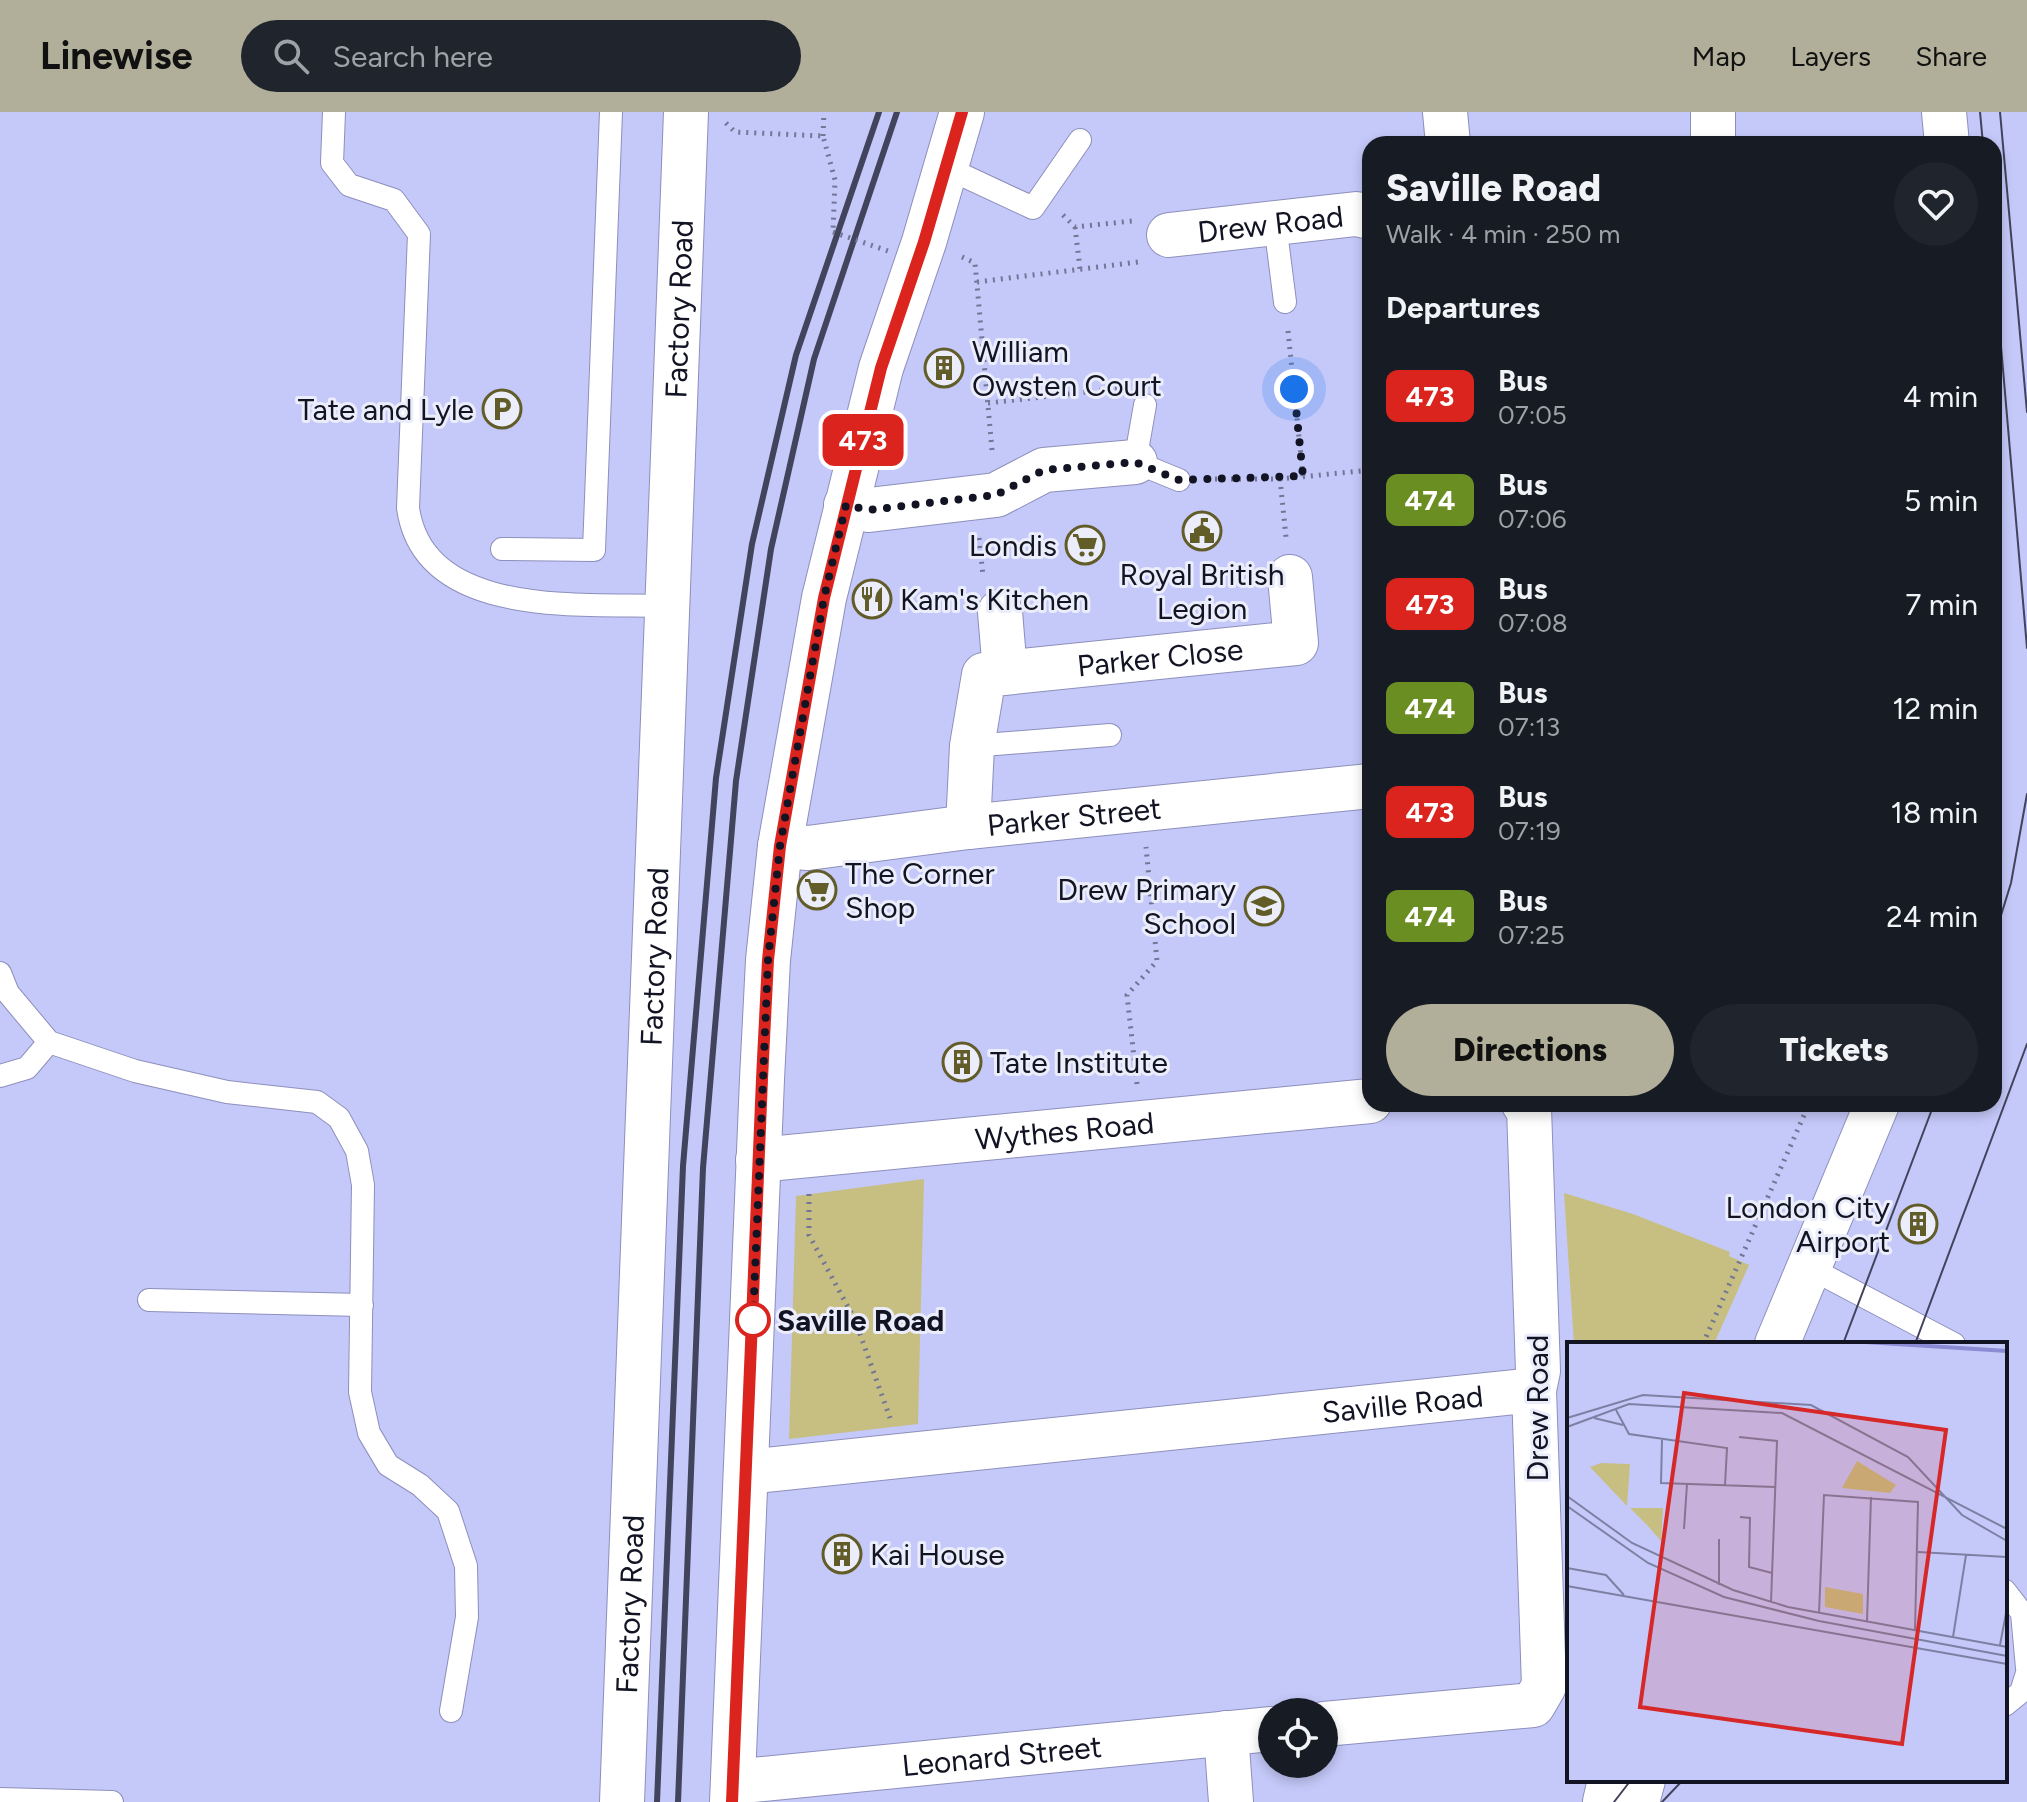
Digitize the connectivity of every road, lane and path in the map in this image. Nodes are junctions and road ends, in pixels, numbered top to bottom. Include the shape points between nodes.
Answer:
1 (334, 112) edge
2 (611, 112) edge
3 (824, 112) edge
4 (962, 112) edge
5 (1445, 112) edge
6 (1713, 112) edge
7 (1944, 112) edge
8 (705, 117) edge
9 (823, 136) junction
10 (1447, 136) edge
11 (1713, 136) edge
12 (1946, 136) edge
13 (1080, 140) dead end
14 (945, 167) junction
15 (1041, 196) junction
16 (1362, 215) edge
17 (1275, 224) junction
18 (1075, 227) junction
19 (1148, 239) junction
20 (906, 246) junction
21 (1080, 269) junction
22 (977, 282) junction
23 (1285, 302) joint
24 (1145, 405) dead end
25 (1135, 462) junction
26 (1362, 471) edge
27 (1303, 476) junction
28 (1280, 479) junction
29 (1179, 480) joint
30 (985, 496) junction
31 (846, 505) junction
32 (502, 549) dead end
33 (1290, 577) joint
34 (668, 606) junction
35 (1000, 612) joint
36 (1005, 672) junction
37 (1110, 735) dead end
38 (972, 746) junction
39 (1362, 787) edge
40 (1143, 812) junction
41 (968, 827) junction
42 (780, 846) junction
43 (0, 973) edge
44 (49, 1042) junction
45 (0, 1076) edge
46 (1362, 1102) edge
47 (1526, 1112) edge
48 (1805, 1112) edge
49 (1874, 1112) edge
50 (1142, 1121) junction
51 (758, 1160) junction
52 (809, 1185) dead end
53 (1810, 1268) junction
54 (149, 1300) dead end
55 (362, 1305) junction
56 (1704, 1342) edge
57 (1778, 1342) edge
58 (1950, 1342) edge
59 (1534, 1390) junction
60 (894, 1431) dead end
61 (746, 1472) junction
62 (2007, 1592) edge
63 (2027, 1670) edge
64 (2007, 1703) edge
65 (451, 1711) dead end
66 (1338, 1723) edge
67 (1258, 1730) edge
68 (1226, 1733) junction
69 (1610, 1782) edge
70 (1642, 1782) edge
71 (732, 1792) edge
72 (0, 1799) edge
73 (112, 1802) edge
74 (622, 1802) edge
75 (1231, 1802) edge
76 (1605, 1802) edge
77 (1637, 1802) edge

1 - 34 lane via 332,163 349,185 394,200 419,234 408,508 422,548 445,573 479,592
2 - 32 lane via 594,550
3 - 9 path
4 - 14 street
5 - 10 street
6 - 11 street
7 - 12 street
8 - 9 path via 735,132
8 - 34 street, Factory Road
9 - 20 path, bridge via 835,180 833,232
13 - 15 lane
14 - 15 lane via 1033,208
14 - 20 street
15 - 18 path
16 - 17 street, Drew Road
17 - 19 street, Drew Road
17 - 23 lane
18 - 19 path
18 - 21 path
19 - 21 path
20 - 22 path via 975,263
20 - 31 street
21 - 22 path
22 - 30 path
23 - 27 path
24 - 25 lane
25 - 29 lane
25 - 30 street via 1044,470
26 - 27 path
27 - 28 path
28 - 29 path
28 - 33 path
30 - 31 street via 869,510
30 - 35 path via 986,607
31 - 42 street
33 - 36 street, Parker Close via 1296,643
34 - 74 street, Factory Road
35 - 36 street
36 - 38 street via 984,675
37 - 38 lane
38 - 41 street
39 - 40 street, Parker Street
40 - 41 street, Parker Street
40 - 50 path via 1157,961 1127,995
41 - 42 street, Parker Street via 800,849
42 - 51 street via 768,960
43 - 44 lane via 8,993
44 - 45 lane via 27,1068
44 - 55 lane via 135,1071 212,1089 317,1102 339,1118 357,1151 363,1185
46 - 50 street, Wythes Road
47 - 59 street, Drew Road via 1538,1371
48 - 56 path
49 - 53 street
50 - 51 street, Wythes Road
51 - 61 street
52 - 60 path via 809,1235 855,1320
53 - 57 street
53 - 58 lane
54 - 55 lane
55 - 65 lane via 360,1392 369,1433 388,1465 448,1511 466,1566 467,1617
59 - 61 street, Saville Road
59 - 66 street, Drew Road via 1544,1686 1533,1705
61 - 71 street
62 - 63 lane via 2022,1613
63 - 64 lane via 2021,1692
67 - 68 street, Leonard Street
68 - 71 street, Leonard Street
68 - 75 street
69 - 76 street
70 - 77 street
72 - 73 lane

